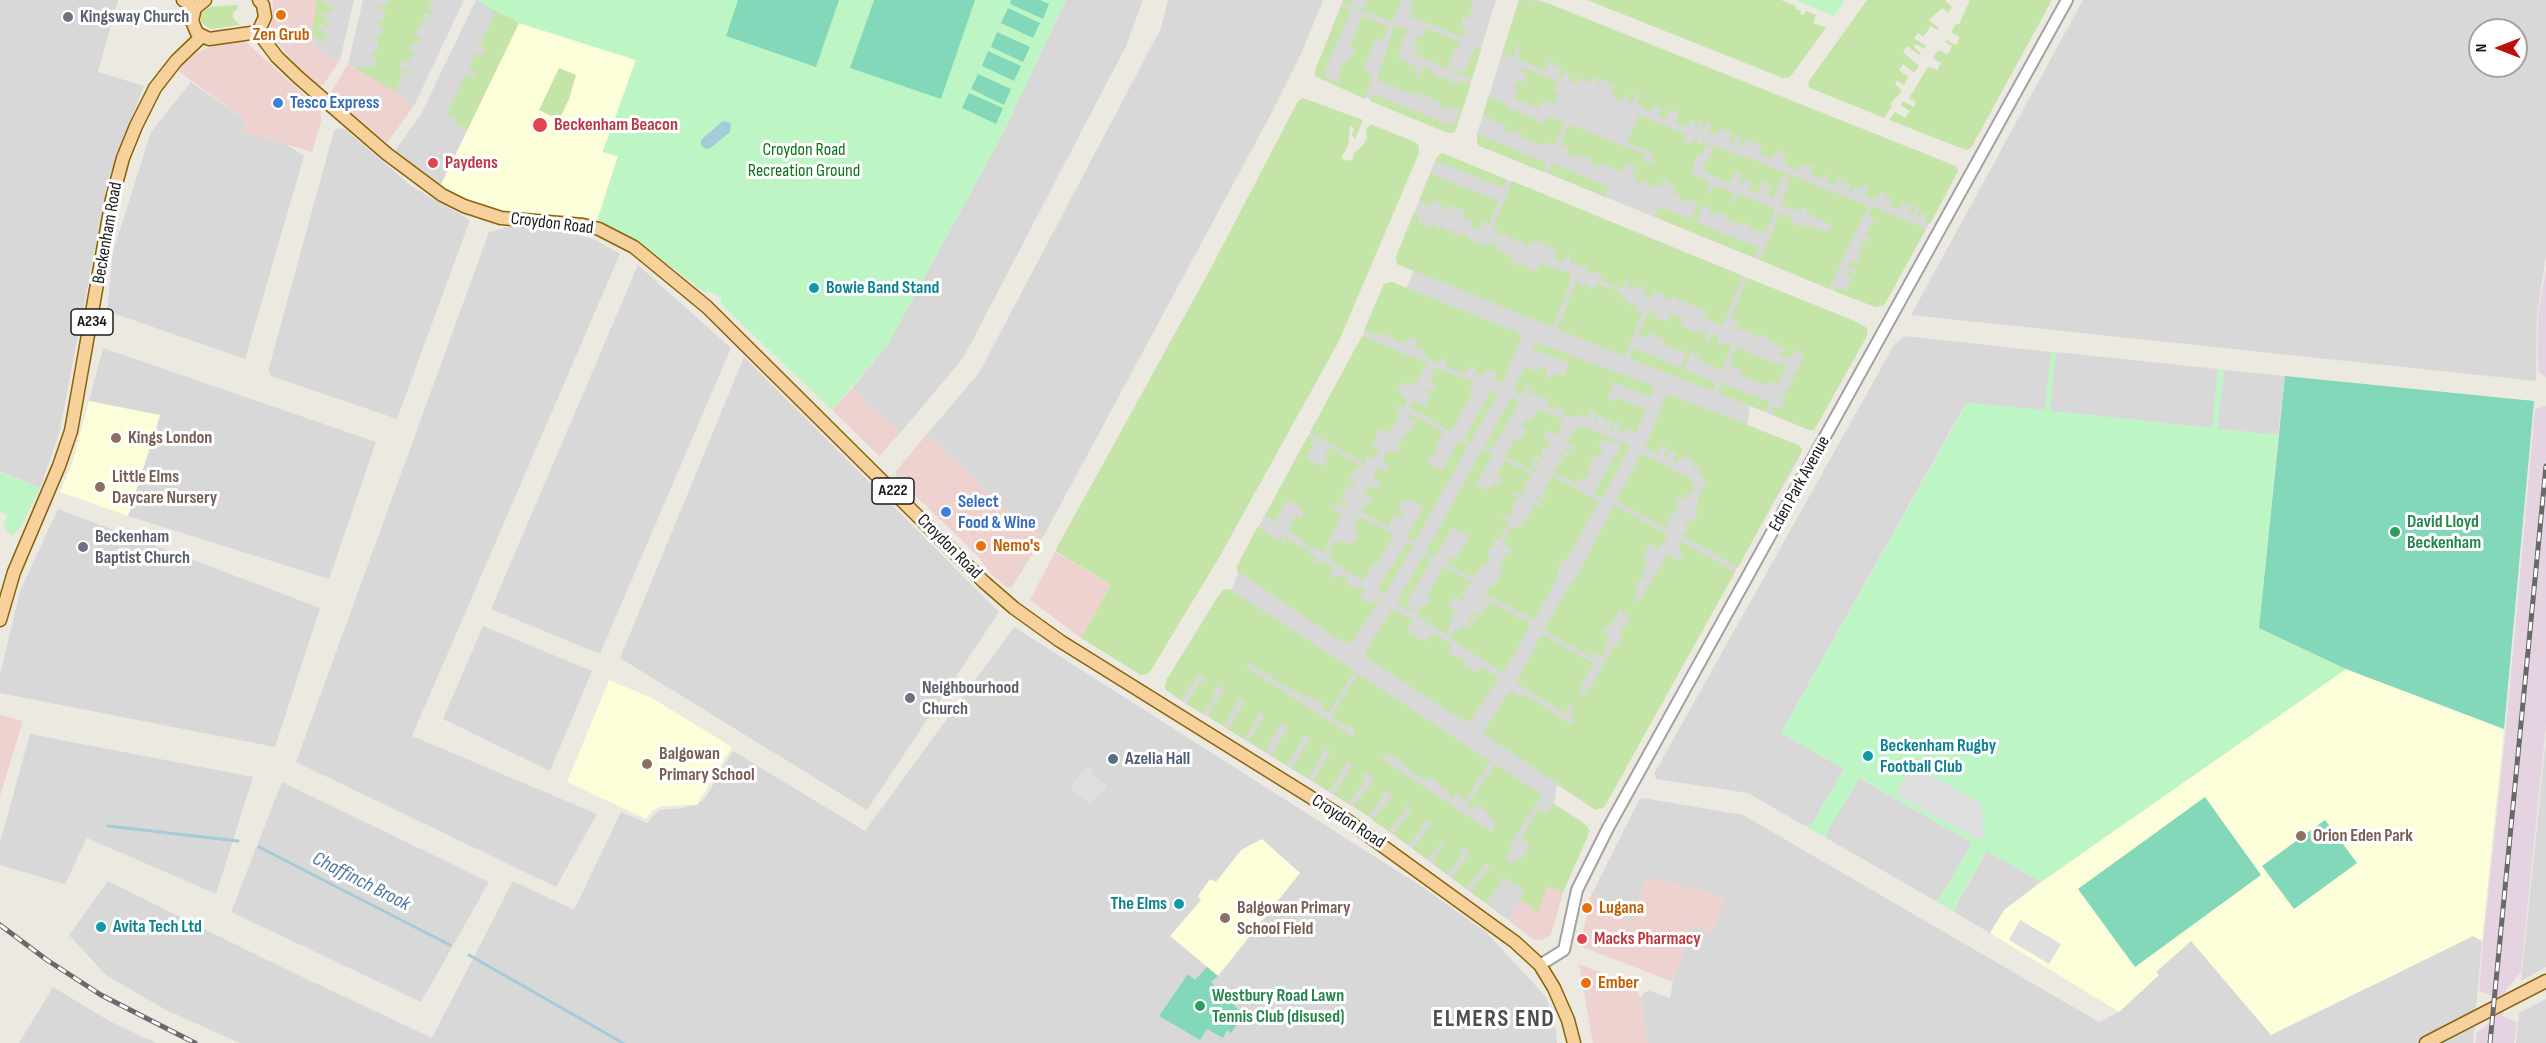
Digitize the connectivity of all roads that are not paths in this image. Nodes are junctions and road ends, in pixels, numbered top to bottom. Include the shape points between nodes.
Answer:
1 (183, 0) edge
2 (259, 0) edge
3 (2067, 0) edge
4 (200, 4) edge
5 (258, 32) junction
6 (201, 37) junction
7 (0, 620) edge
8 (1539, 965) junction
9 (2546, 981) edge
10 (1574, 1043) edge
11 (2426, 1043) edge

1 - 4 main road
2 - 5 main road via 265,17
3 - 8 street, Eden Park Avenue via 1608,828 1577,890 1564,950
4 - 6 main road via 192,21
5 - 6 main road
5 - 8 main road, Croydon Road / A222 via 299,78 387,154 442,195 501,218 599,229 634,247 707,307 984,582 1024,615 1384,845 1515,942
6 - 7 main road, Beckenham Road / A234 via 155,88 123,158 112,199 71,431 14,572
8 - 10 main road, Croydon Road / A222 via 1563,1006
9 - 11 main road

